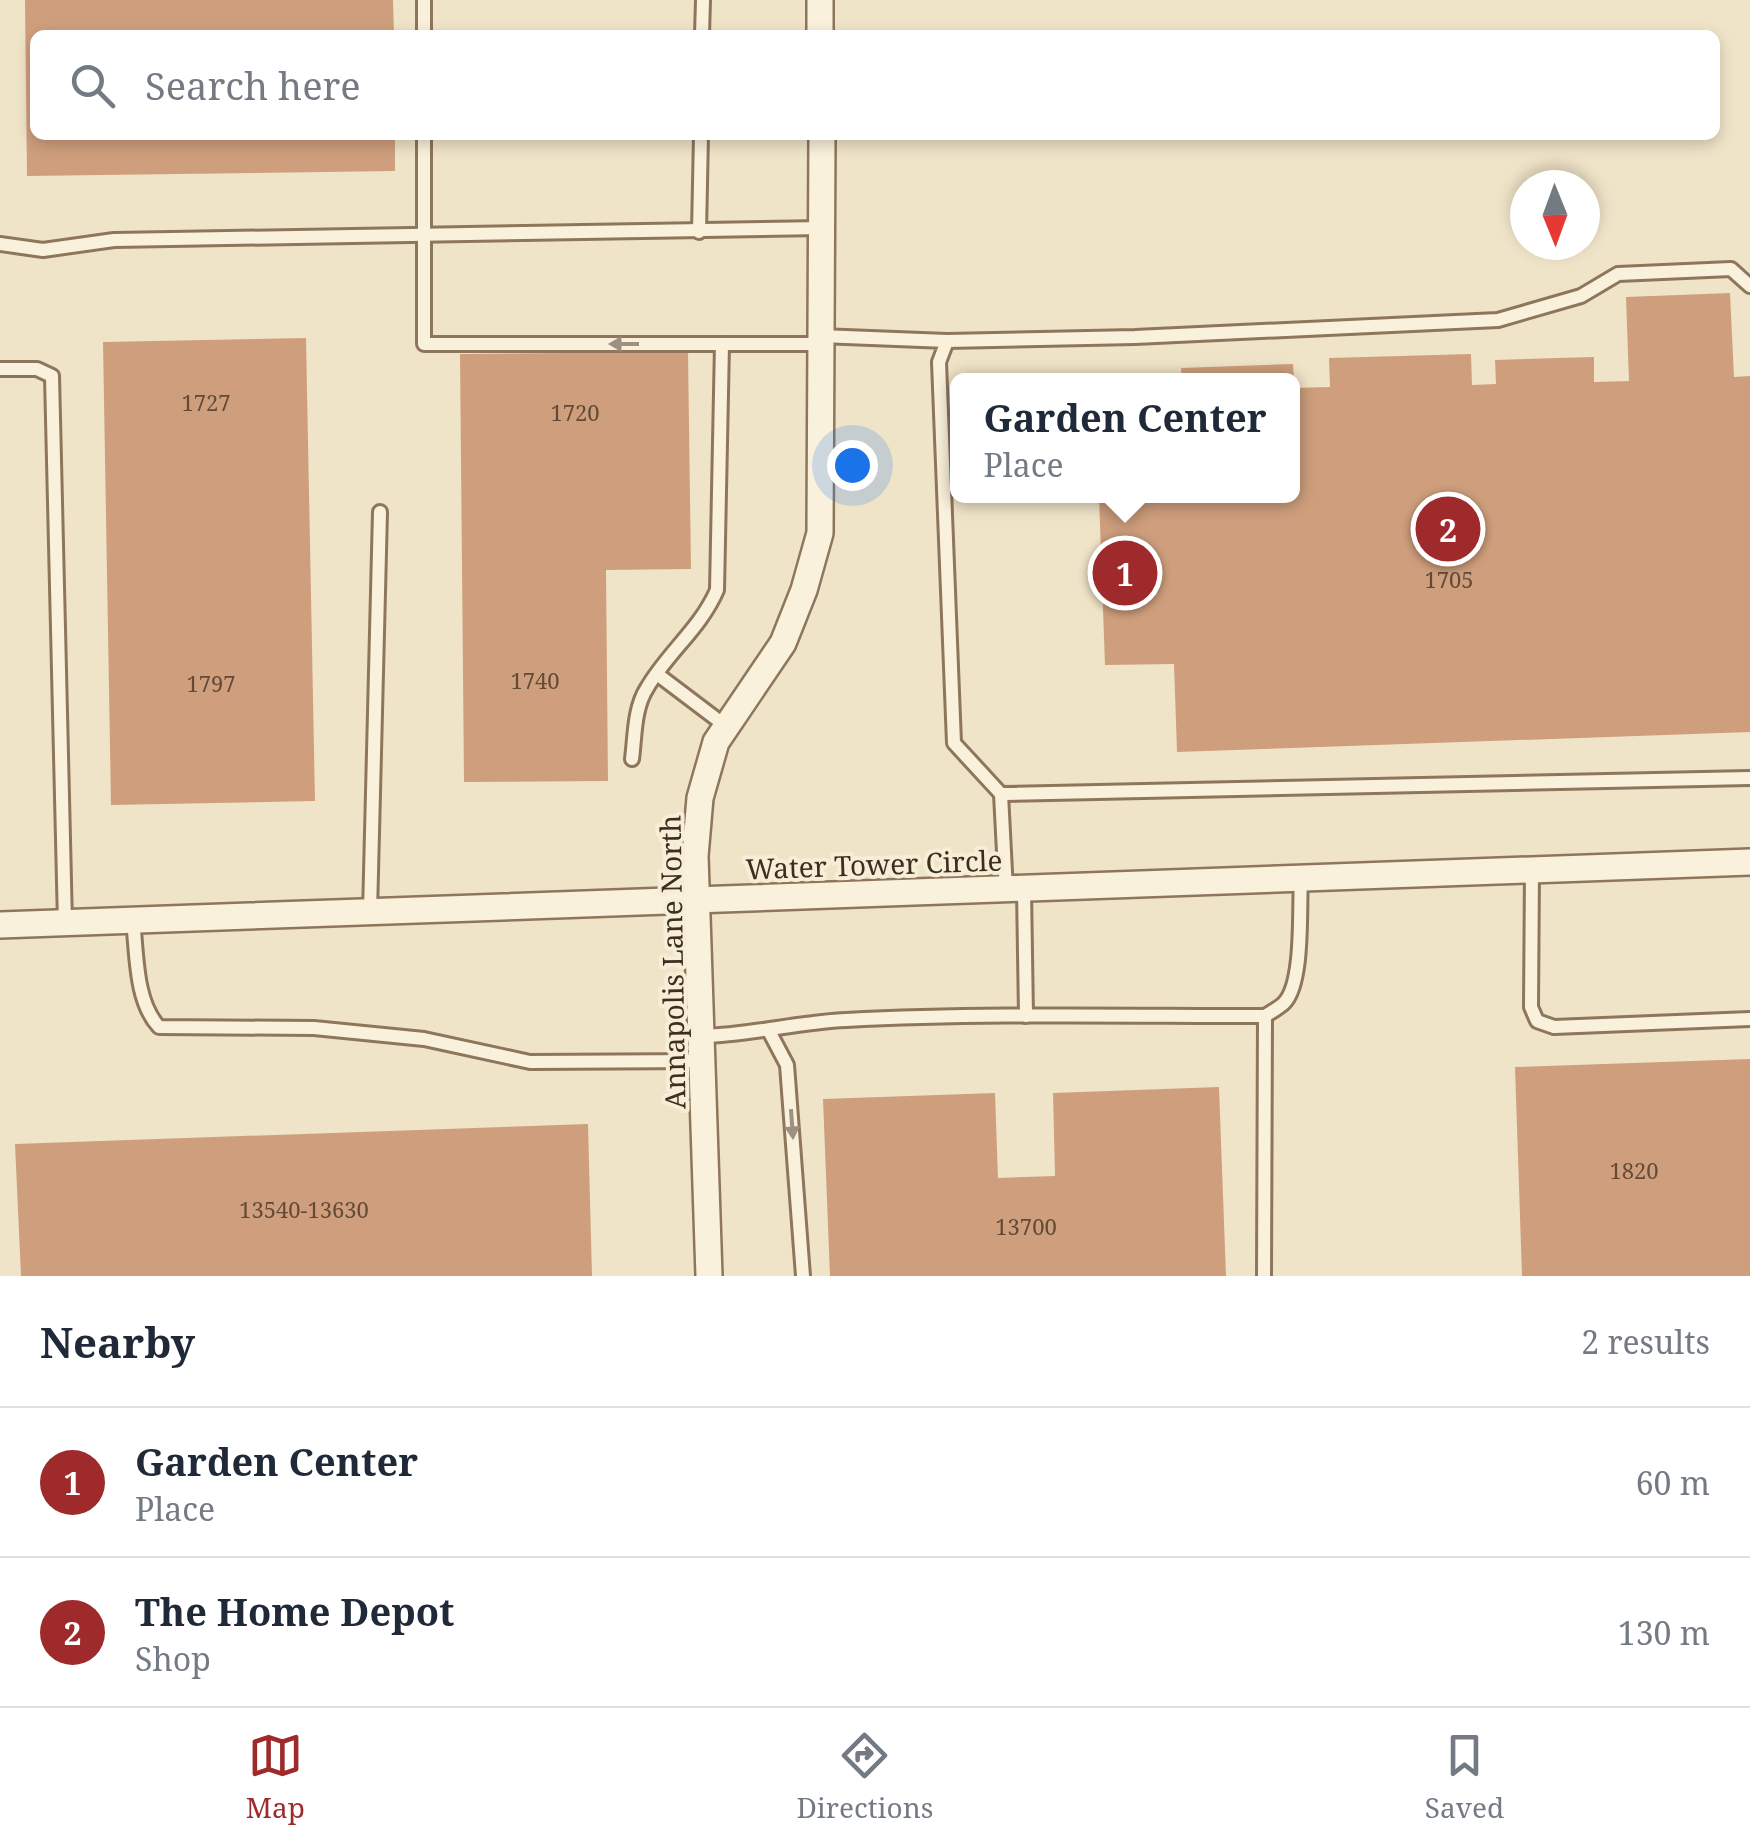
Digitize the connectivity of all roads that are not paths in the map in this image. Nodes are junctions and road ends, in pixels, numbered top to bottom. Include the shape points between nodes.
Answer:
1 (424, 0) edge
2 (703, 0) edge
3 (820, 0) edge
4 (424, 30) edge
5 (702, 30) edge
6 (820, 30) edge
7 (424, 140) edge
8 (701, 140) edge
9 (822, 140) edge
10 (823, 228) junction
11 (699, 232) junction
12 (424, 233) junction
13 (0, 244) edge
14 (1750, 286) edge
15 (820, 340) junction
16 (948, 341) junction
17 (722, 344) junction
18 (0, 368) edge
19 (380, 512) dead end
20 (658, 674) junction
21 (727, 727) junction
22 (632, 758) dead end
23 (1750, 778) edge
24 (1001, 794) junction
25 (1750, 862) edge
26 (1532, 870) junction
27 (1301, 879) junction
28 (1015, 890) junction
29 (698, 902) junction
30 (370, 913) junction
31 (133, 921) junction
32 (65, 923) junction
33 (0, 925) edge
34 (1026, 1016) junction
35 (1265, 1016) junction
36 (1750, 1019) edge
37 (769, 1031) junction
38 (703, 1048) junction
39 (709, 1276) edge
40 (803, 1276) edge
41 (1264, 1276) edge

1 - 4 lane
2 - 5 lane
3 - 6 street
7 - 12 lane
8 - 11 lane
9 - 10 street, Annapolis Lane North
10 - 11 lane
10 - 15 street, Annapolis Lane North
11 - 12 lane
12 - 13 lane via 114,240 42,250
17 -> 12 lane via 424,344
14 - 16 lane via 1731,269 1618,274 1580,296 1498,320
15 - 16 lane
15 - 17 lane
15 - 21 street, Annapolis Lane North via 820,533 782,643
16 - 24 lane via 939,362 954,742
17 - 20 lane via 717,590 706,615
18 - 32 lane via 52,376
19 - 30 lane
20 - 21 lane
20 - 22 lane via 639,705
21 - 29 street, Annapolis Lane North via 700,798
23 - 24 lane
24 - 28 lane
25 - 26 street, Water Tower Circle
26 - 27 street, Water Tower Circle
26 - 36 lane via 1531,1007 1537,1021 1554,1027
27 - 28 street, Water Tower Circle
27 - 35 lane via 1291,992
28 - 29 street, Water Tower Circle
28 - 34 lane
29 - 30 street, Water Tower Circle
29 - 38 street, Annapolis Lane North
30 - 31 street, Water Tower Circle
31 - 32 street, Water Tower Circle
31 - 38 lane via 144,1001 159,1026 332,1030 424,1039 530,1062
32 - 33 street, Water Tower Circle
34 - 35 lane
34 - 37 lane via 824,1021
35 - 41 lane
37 - 38 lane
37 -> 40 lane via 787,1065
38 - 39 street, Annapolis Lane North

